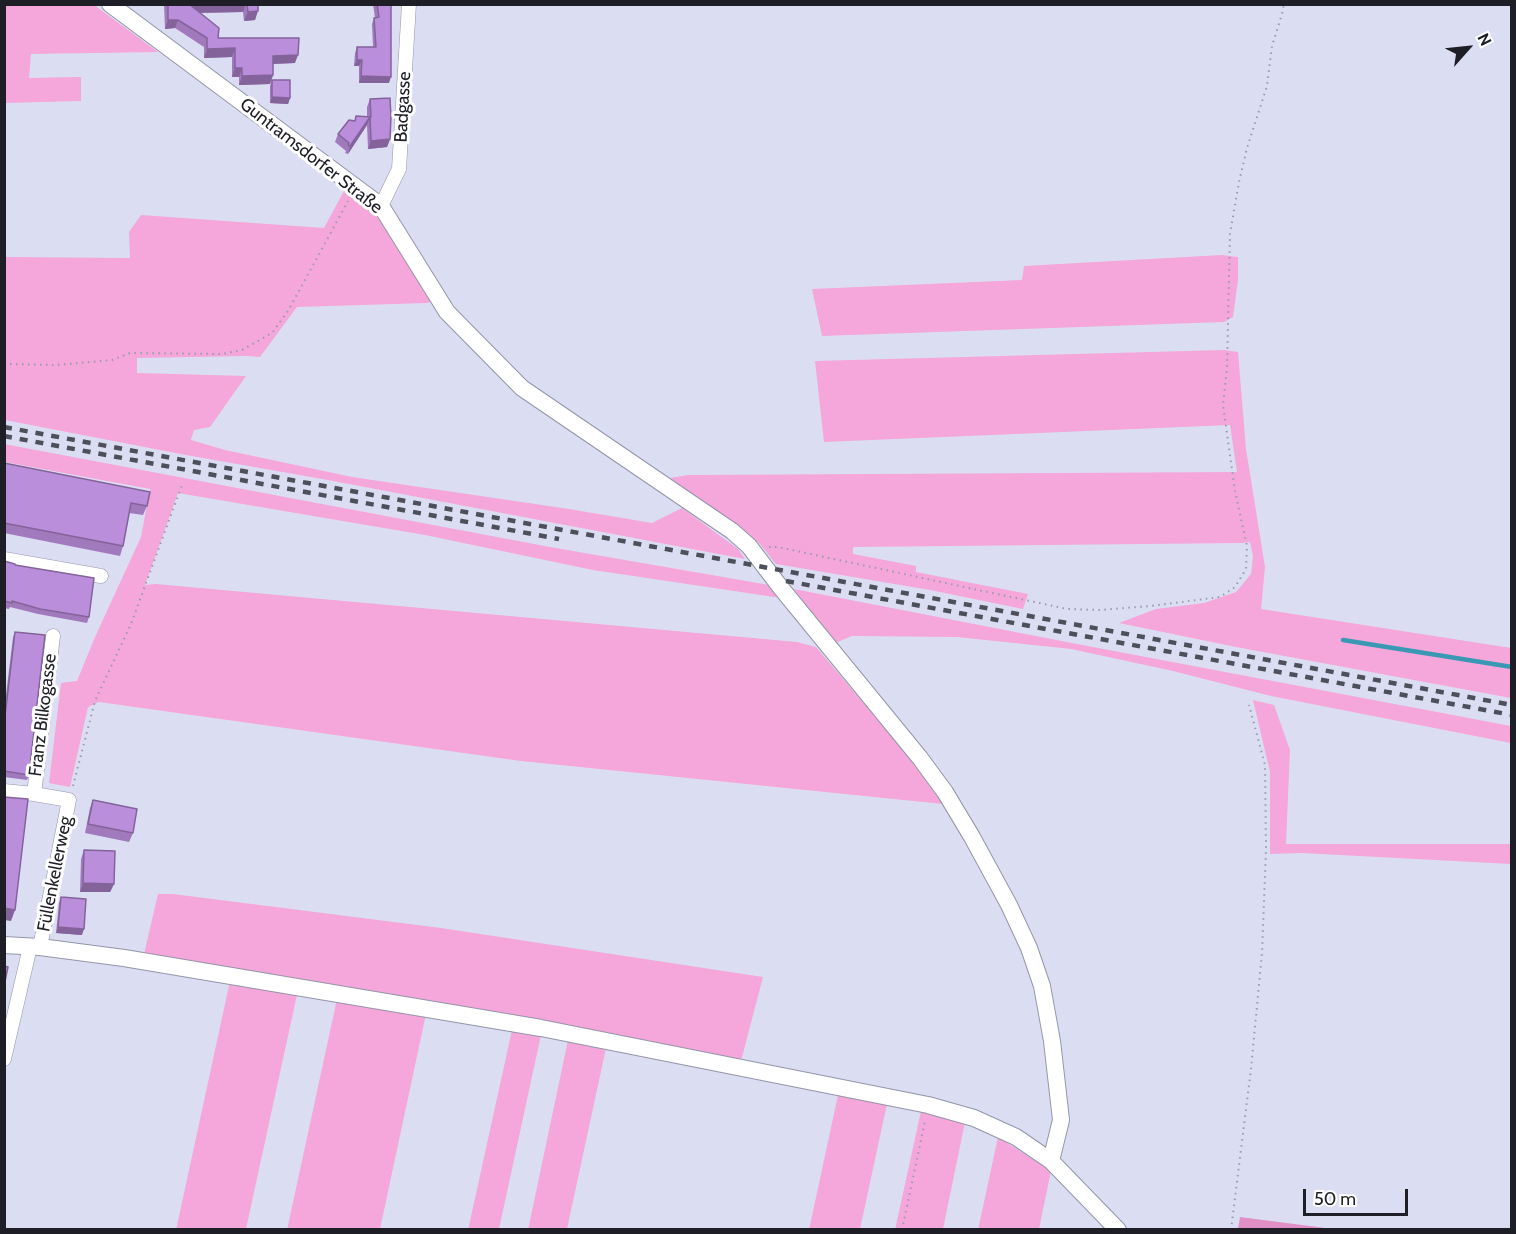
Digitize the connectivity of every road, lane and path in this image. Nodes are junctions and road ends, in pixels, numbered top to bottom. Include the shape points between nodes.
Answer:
1 (110, 4) edge
2 (409, 4) edge
3 (1284, 4) edge
4 (356, 187) junction
5 (381, 206) junction
6 (4, 364) edge
7 (182, 485) dead end
8 (749, 546) junction
9 (4, 559) edge
10 (101, 576) dead end
11 (53, 636) dead end
12 (1250, 705) dead end
13 (4, 791) edge
14 (34, 794) junction
15 (69, 800) junction
16 (4, 945) edge
17 (35, 947) junction
18 (4, 1059) edge
19 (928, 1106) junction
20 (1051, 1161) junction
21 (902, 1230) edge
22 (1118, 1230) edge
23 (1231, 1230) edge

1 - 4 street, Guntramsdorfer Straße
2 - 5 street, Badgasse via 399,169
3 - 8 path via 1272,46 1267,86 1239,182 1230,234 1223,405 1247,546 1246,569 1235,587 1220,597 1150,606 1067,609 778,547
4 - 5 street, Guntramsdorfer Straße
4 - 6 path via 288,311 272,333 242,350 222,354 130,353 112,360 57,365
5 - 8 street, Guntramsdorfer Straße via 447,312 522,388 716,519
7 - 15 path via 131,624 96,701
8 - 20 street, Guntramsdorfer Straße via 920,758 956,810 1009,904 1042,986 1052,1041 1061,1120
9 - 10 street
11 - 14 street, Franz Bilkogasse
12 - 23 path via 1265,765 1266,850 1261,964
13 - 14 street, Franz Bilkogasse
14 - 15 street, Franz Bilkogasse
15 - 17 street, Füllenkellerweg
16 - 17 street
17 - 18 street, Füllenkellerweg
17 - 19 street via 124,958 542,1028
19 - 20 street via 974,1118 1016,1137
19 - 21 path
20 - 22 street

